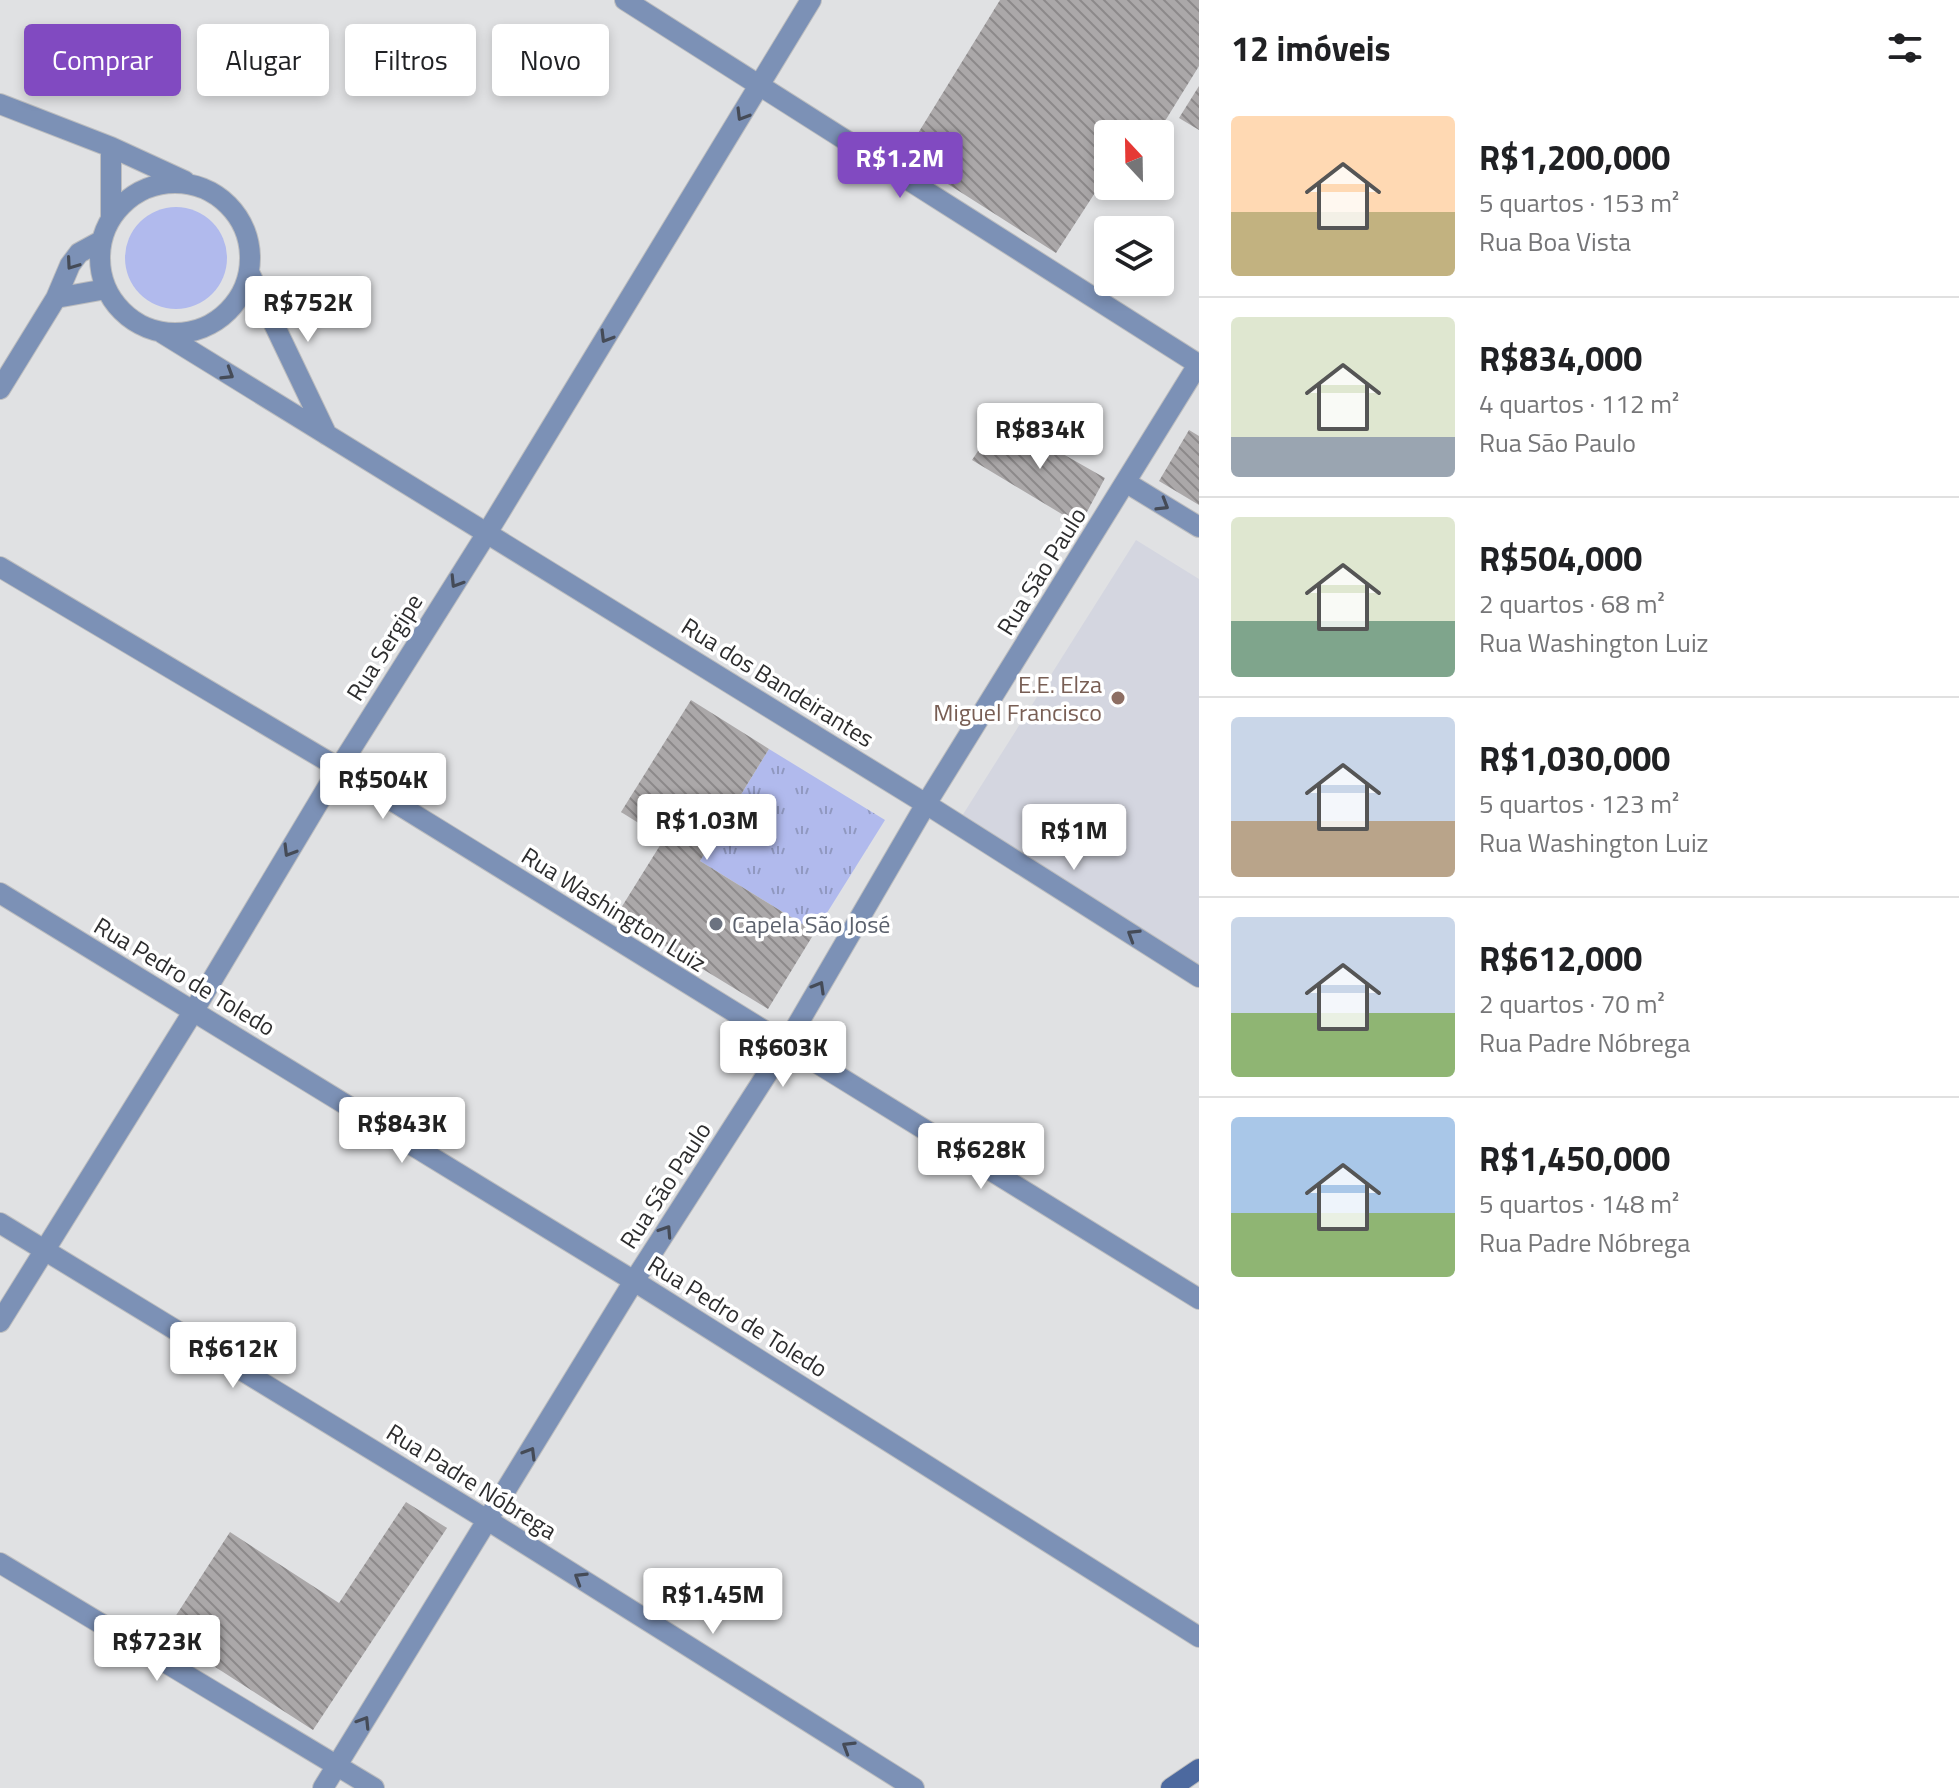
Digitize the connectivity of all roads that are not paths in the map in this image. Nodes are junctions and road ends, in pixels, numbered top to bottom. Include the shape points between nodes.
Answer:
1 (625, 0) edge
2 (811, 0) edge
3 (760, 85) junction
4 (0, 104) edge
5 (111, 147) junction
6 (193, 185) junction
7 (111, 218) junction
8 (101, 241) junction
9 (249, 272) junction
10 (106, 289) junction
11 (56, 298) junction
12 (162, 333) junction
13 (1198, 363) edge
14 (0, 389) edge
15 (327, 435) junction
16 (1127, 483) junction
17 (1199, 527) edge
18 (487, 533) junction
19 (0, 567) edge
20 (339, 768) junction
21 (926, 804) junction
22 (0, 893) edge
23 (1199, 977) edge
24 (193, 1012) junction
25 (785, 1046) junction
26 (0, 1223) edge
27 (45, 1249) junction
28 (634, 1281) junction
29 (1199, 1299) edge
30 (0, 1322) edge
31 (489, 1521) junction
32 (0, 1563) edge
33 (1199, 1637) edge
34 (337, 1765) junction
35 (1199, 1769) edge
36 (323, 1788) edge
37 (374, 1788) edge
38 (914, 1788) edge
39 (1171, 1788) edge

1 - 3 street
2 - 3 street, Rua Sergipe
3 - 13 street
3 -> 18 street, Rua Sergipe
4 - 5 street
5 - 6 street
5 - 7 street
6 - 7 street via 147,189
6 - 9 street via 232,209 250,250
7 - 8 street
8 - 10 street via 99,266
8 -> 11 street via 79,253
9 - 12 street via 241,294 208,326
9 - 15 street
10 - 11 street
10 - 12 street via 119,310
11 - 14 street
12 -> 15 street, Rua dos Bandeirantes
13 - 16 street, Rua São Paulo
15 - 18 street, Rua dos Bandeirantes
16 -> 17 street
16 - 21 street, Rua São Paulo
18 -> 20 street, Rua Sergipe
18 - 21 street, Rua dos Bandeirantes
19 - 20 street, Rua Washington Luiz
20 -> 24 street, Rua Sergipe
20 - 25 street, Rua Washington Luiz
23 -> 21 street, Rua dos Bandeirantes
25 -> 21 street, Rua São Paulo
22 - 24 street, Rua Pedro de Toledo
24 - 27 street, Rua Sergipe
24 - 28 street, Rua Pedro de Toledo
28 -> 25 street, Rua São Paulo
25 - 29 street, Rua Washington Luiz
26 - 27 street, Rua Padre Nóbrega
27 - 30 street, Rua Sergipe
27 - 31 street, Rua Padre Nóbrega
31 -> 28 street, Rua São Paulo
28 - 33 street, Rua Pedro de Toledo
34 -> 31 street, Rua São Paulo
38 -> 31 street, Rua Padre Nóbrega
32 - 34 street
34 - 36 street, Rua São Paulo
34 - 37 street
35 - 39 main road

